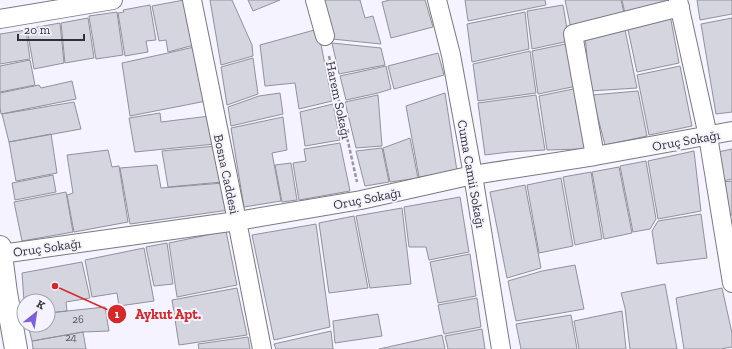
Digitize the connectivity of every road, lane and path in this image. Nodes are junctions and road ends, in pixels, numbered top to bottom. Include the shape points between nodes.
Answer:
1 (113, 0) edge
2 (192, 0) edge
3 (315, 0) edge
4 (438, 0) edge
5 (679, 3) edge
6 (0, 19) edge
7 (325, 36) joint
8 (732, 132) edge
9 (708, 136) junction
10 (595, 156) junction
11 (473, 175) junction
12 (361, 200) junction
13 (237, 221) junction
14 (0, 252) edge
15 (732, 283) edge
16 (16, 349) edge
17 (262, 349) edge
18 (501, 349) edge

1 - 6 street
2 - 13 street, Bosna Caddesi
3 - 7 street
4 - 11 street, Cuma Camii Sokağı via 451,54
5 - 9 street
5 - 10 street via 573,34
7 - 12 path, Harem Sokağı
8 - 9 street, Oruç Sokağı
9 - 10 street, Oruç Sokağı
9 - 15 street
10 - 11 street, Oruç Sokağı
11 - 12 street, Oruç Sokağı
11 - 18 street, Cuma Camii Sokağı
12 - 13 street, Oruç Sokağı
13 - 14 street, Oruç Sokağı
13 - 17 street, Bosna Caddesi
14 - 16 main road

